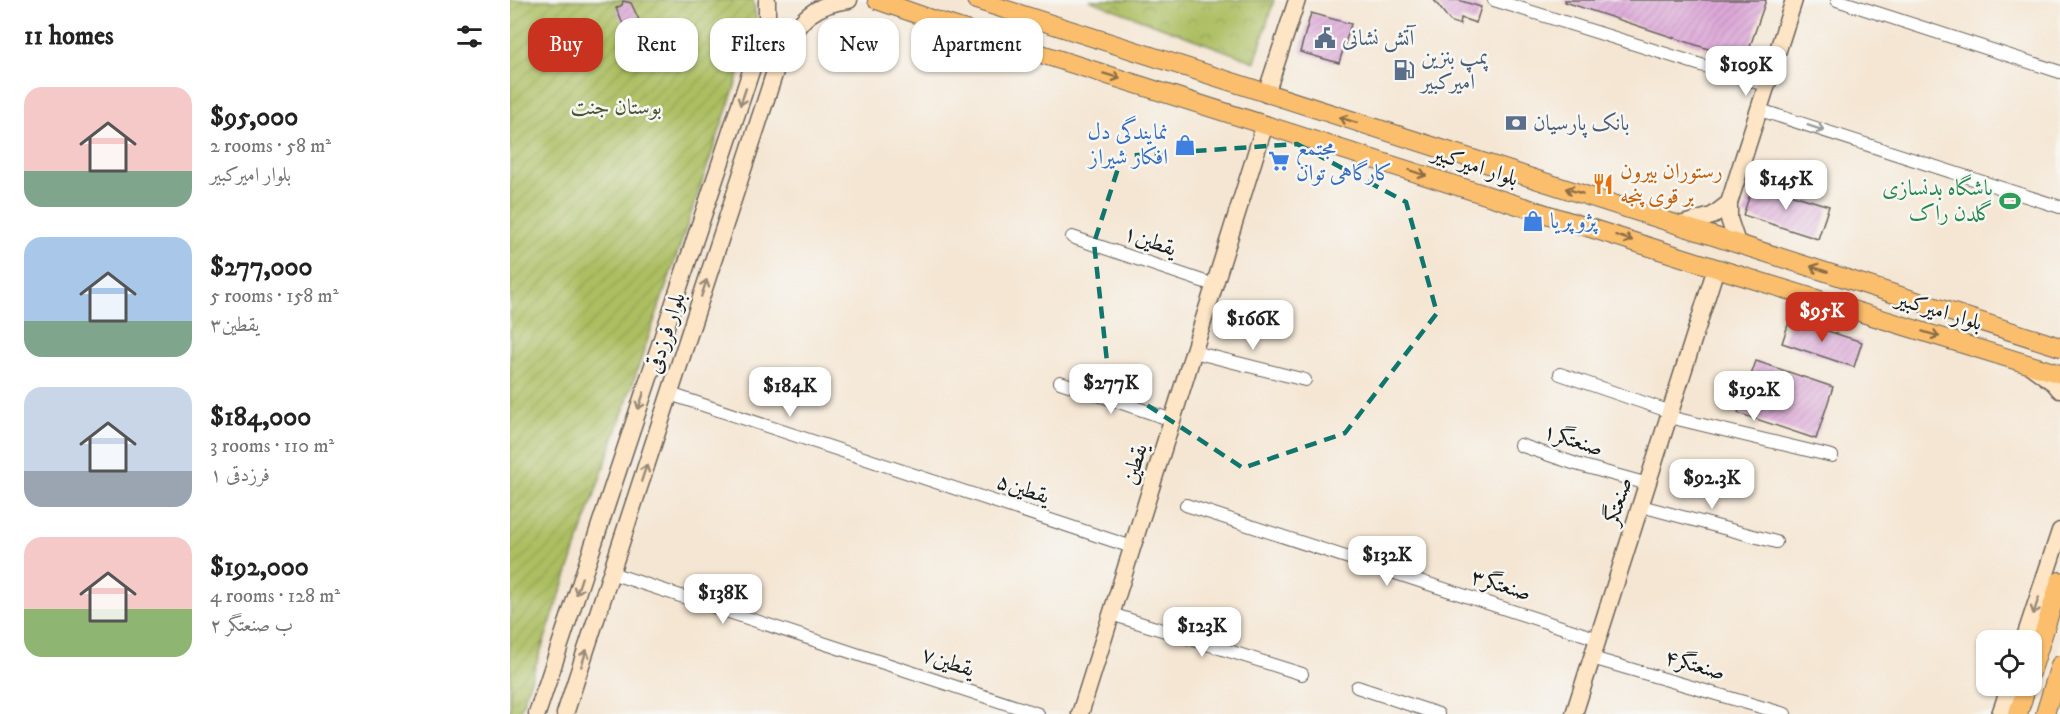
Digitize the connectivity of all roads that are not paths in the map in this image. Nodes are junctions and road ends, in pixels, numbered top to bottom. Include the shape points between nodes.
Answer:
1 (767, 0) edge
2 (849, 0) edge
3 (877, 0) edge
4 (976, 0) edge
5 (1297, 0) edge
6 (1494, 0) edge
7 (1794, 0) edge
8 (1837, 0) edge
9 (767, 18) edge
10 (805, 18) edge
11 (751, 72) edge
12 (775, 72) edge
13 (2060, 72) edge
14 (1768, 86) junction
15 (1266, 94) junction
16 (1760, 110) junction
17 (1265, 124) junction
18 (1730, 203) junction
19 (2060, 207) edge
20 (1680, 225) junction
21 (1072, 237) dead end
22 (1737, 243) junction
23 (1716, 268) junction
24 (1214, 285) junction
25 (1898, 295) junction
26 (1888, 321) junction
27 (2035, 339) junction
28 (2060, 340) edge
29 (2060, 347) edge
30 (1194, 351) junction
31 (2026, 363) junction
32 (1560, 374) dead end
33 (2060, 374) edge
34 (1305, 380) dead end
35 (1060, 382) dead end
36 (2060, 390) edge
37 (670, 394) junction
38 (1670, 414) junction
39 (1172, 420) junction
40 (1520, 445) dead end
41 (1832, 456) dead end
42 (1648, 484) junction
43 (1186, 505) dead end
44 (1641, 506) junction
45 (2060, 531) edge
46 (1776, 542) dead end
47 (1132, 547) junction
48 (611, 573) junction
49 (2060, 581) edge
50 (1111, 614) junction
51 (2027, 630) edge
52 (1598, 639) junction
53 (2042, 639) edge
54 (1592, 658) junction
55 (2060, 665) edge
56 (1302, 674) dead end
57 (1357, 687) dead end
58 (2006, 696) edge
59 (2024, 696) edge
60 (537, 714) edge
61 (565, 714) edge
62 (1038, 714) edge
63 (1080, 714) edge
64 (1438, 714) edge
65 (1574, 714) edge
66 (1785, 714) edge
67 (2000, 714) edge
68 (2018, 714) edge
69 (2044, 714) edge

1 - 9 main road, بلوار فرزدقی
2 - 10 main road, بلوار فرزدقی via 828,4
3 -> 17 main road, بلوار امیرکبیر
4 - 15 main road, بلوار امیرکبیر
5 - 15 main road
6 - 14 street
7 - 14 main road
8 - 13 street
11 -> 60 main road, بلوار فرزدقی
37 -> 12 main road, بلوار فرزدقی
14 - 16 main road
20 -> 15 main road, بلوار امیرکبیر
16 - 18 main road
16 -> 19 street
17 -> 23 main road, بلوار امیرکبیر
17 - 24 main road, یقطین
18 - 20 main road via 1712,216
18 - 22 main road via 1729,219
20 - 22 main road, بلوار امیرکبیر
21 - 24 street, یقطین۱
25 -> 22 main road, بلوار امیرکبیر
23 - 26 main road, بلوار امیرکبیر
23 - 38 main road, صنعتگر
24 - 30 main road, یقطین
25 - 26 main road
25 - 27 main road, بلوار امیرکبیر
26 -> 31 main road, بلوار امیرکبیر
27 - 28 main road
27 - 29 main road, بلوار امیرکبیر
30 - 34 street
30 - 39 main road, یقطین
31 - 33 main road, بلوار امیرکبیر
31 - 36 main road
32 - 38 street
35 - 39 street
37 - 47 street, یقطین۵
48 -> 37 main road, بلوار فرزدقی
38 - 41 street
38 - 42 main road, صنعتگر
39 - 47 main road, یقطین
40 - 42 street, صنعتگر۱
42 - 44 main road, صنعتگر
43 - 52 street, صنعتگر۳
44 - 46 street
44 - 52 main road, صنعتگر
45 -> 51 main road
47 - 50 main road, یقطین
61 -> 48 main road, بلوار فرزدقی
48 - 62 street, یقطین۷
49 - 53 main road
50 - 56 street
50 - 63 main road, یقطین
52 - 54 main road, صنعتگر
54 - 65 main road, صنعتگر
54 - 66 street, صنعتگر۴
55 - 69 main road
57 - 64 street
58 - 67 main road
59 - 68 main road

